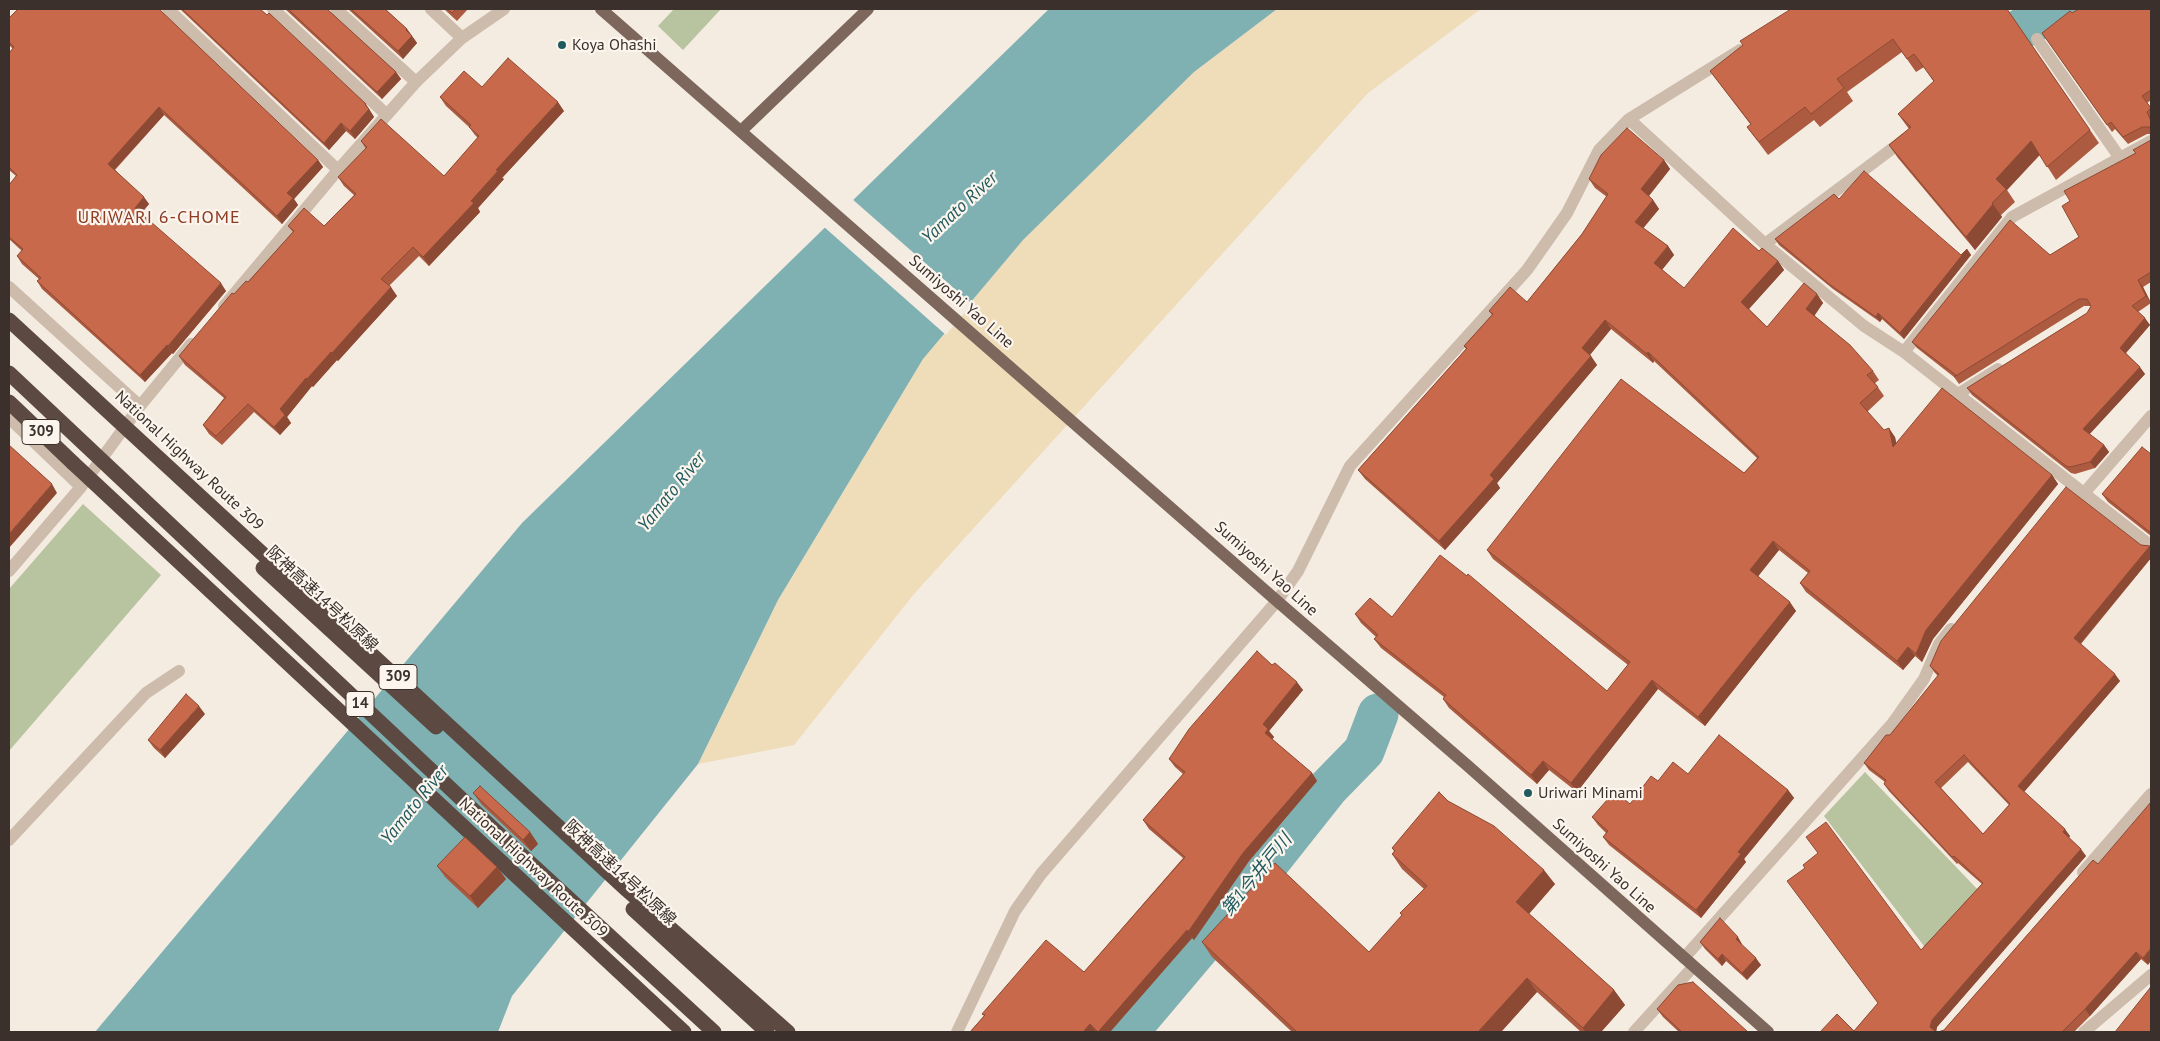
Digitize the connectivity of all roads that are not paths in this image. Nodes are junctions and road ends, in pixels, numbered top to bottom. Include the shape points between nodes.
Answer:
1 (168, 9) edge
2 (273, 9) edge
3 (336, 9) edge
4 (431, 9) edge
5 (504, 9) edge
6 (601, 9) edge
7 (868, 9) edge
8 (462, 38) junction
9 (1754, 40) edge
10 (2037, 40) dead end
11 (416, 82) junction
12 (387, 115) junction
13 (1629, 119) junction
14 (741, 131) junction
15 (1906, 138) edge
16 (2151, 141) edge
17 (2120, 158) junction
18 (338, 170) junction
19 (1765, 244) junction
20 (9, 287) edge
21 (217, 314) edge
22 (9, 320) edge
23 (9, 333) edge
24 (198, 337) edge
25 (1904, 352) junction
26 (2007, 364) edge
27 (9, 373) edge
28 (1958, 394) junction
29 (9, 402) edge
30 (140, 406) junction
31 (2151, 416) edge
32 (9, 418) edge
33 (81, 487) junction
34 (2085, 492) junction
35 (2151, 546) edge
36 (9, 571) edge
37 (1277, 601) junction
38 (1958, 621) edge
39 (179, 671) dead end
40 (2151, 794) edge
41 (9, 840) edge
42 (2073, 883) edge
43 (1684, 958) junction
44 (1694, 967) junction
45 (2151, 975) edge
46 (744, 1011) junction
47 (684, 1032) edge
48 (714, 1032) edge
49 (767, 1032) edge
50 (773, 1032) edge
51 (788, 1032) edge
52 (957, 1032) edge
53 (1634, 1032) edge
54 (1768, 1032) edge
55 (2084, 1032) edge

1 - 18 street
2 - 12 street
3 - 11 street
4 - 8 street
5 - 8 street
6 - 14 main road, Sumiyoshi Yao Line
7 - 14 main road
8 - 11 street
9 - 13 street
10 - 17 street
11 - 12 street
12 - 18 street
13 - 19 street
13 - 37 street via 1599,150 1567,213 1527,270 1350,466 1298,571
14 - 37 main road, Sumiyoshi Yao Line
15 - 19 street
16 - 17 street
17 - 25 street via 2012,217
18 - 21 street
19 - 25 street via 1864,326
20 - 30 street
22 - 51 highway, National Highway Route 309 / 309, bridge via 627,890
23 - 46 highway, 阪神高速14号松原線 / 14, bridge
24 - 30 street
25 - 28 street
26 - 28 street
27 - 48 highway, 14, bridge
28 - 34 street via 2068,485
29 - 47 highway, National Highway Route 309 / 309, bridge
30 - 33 street
31 - 34 street
32 - 33 street
33 - 36 street
34 - 35 street
37 - 43 main road, Sumiyoshi Yao Line
37 - 52 street via 1041,874 1015,911
38 - 43 street via 1939,644 1924,679 1892,724
39 - 41 street via 146,693
40 - 42 street
43 - 44 main road, Sumiyoshi Yao Line
44 - 53 street
44 - 54 main road, Sumiyoshi Yao Line
45 - 55 street
46 - 49 highway, 阪神高速14号松原線 / 14, bridge
46 - 50 highway, bridge

